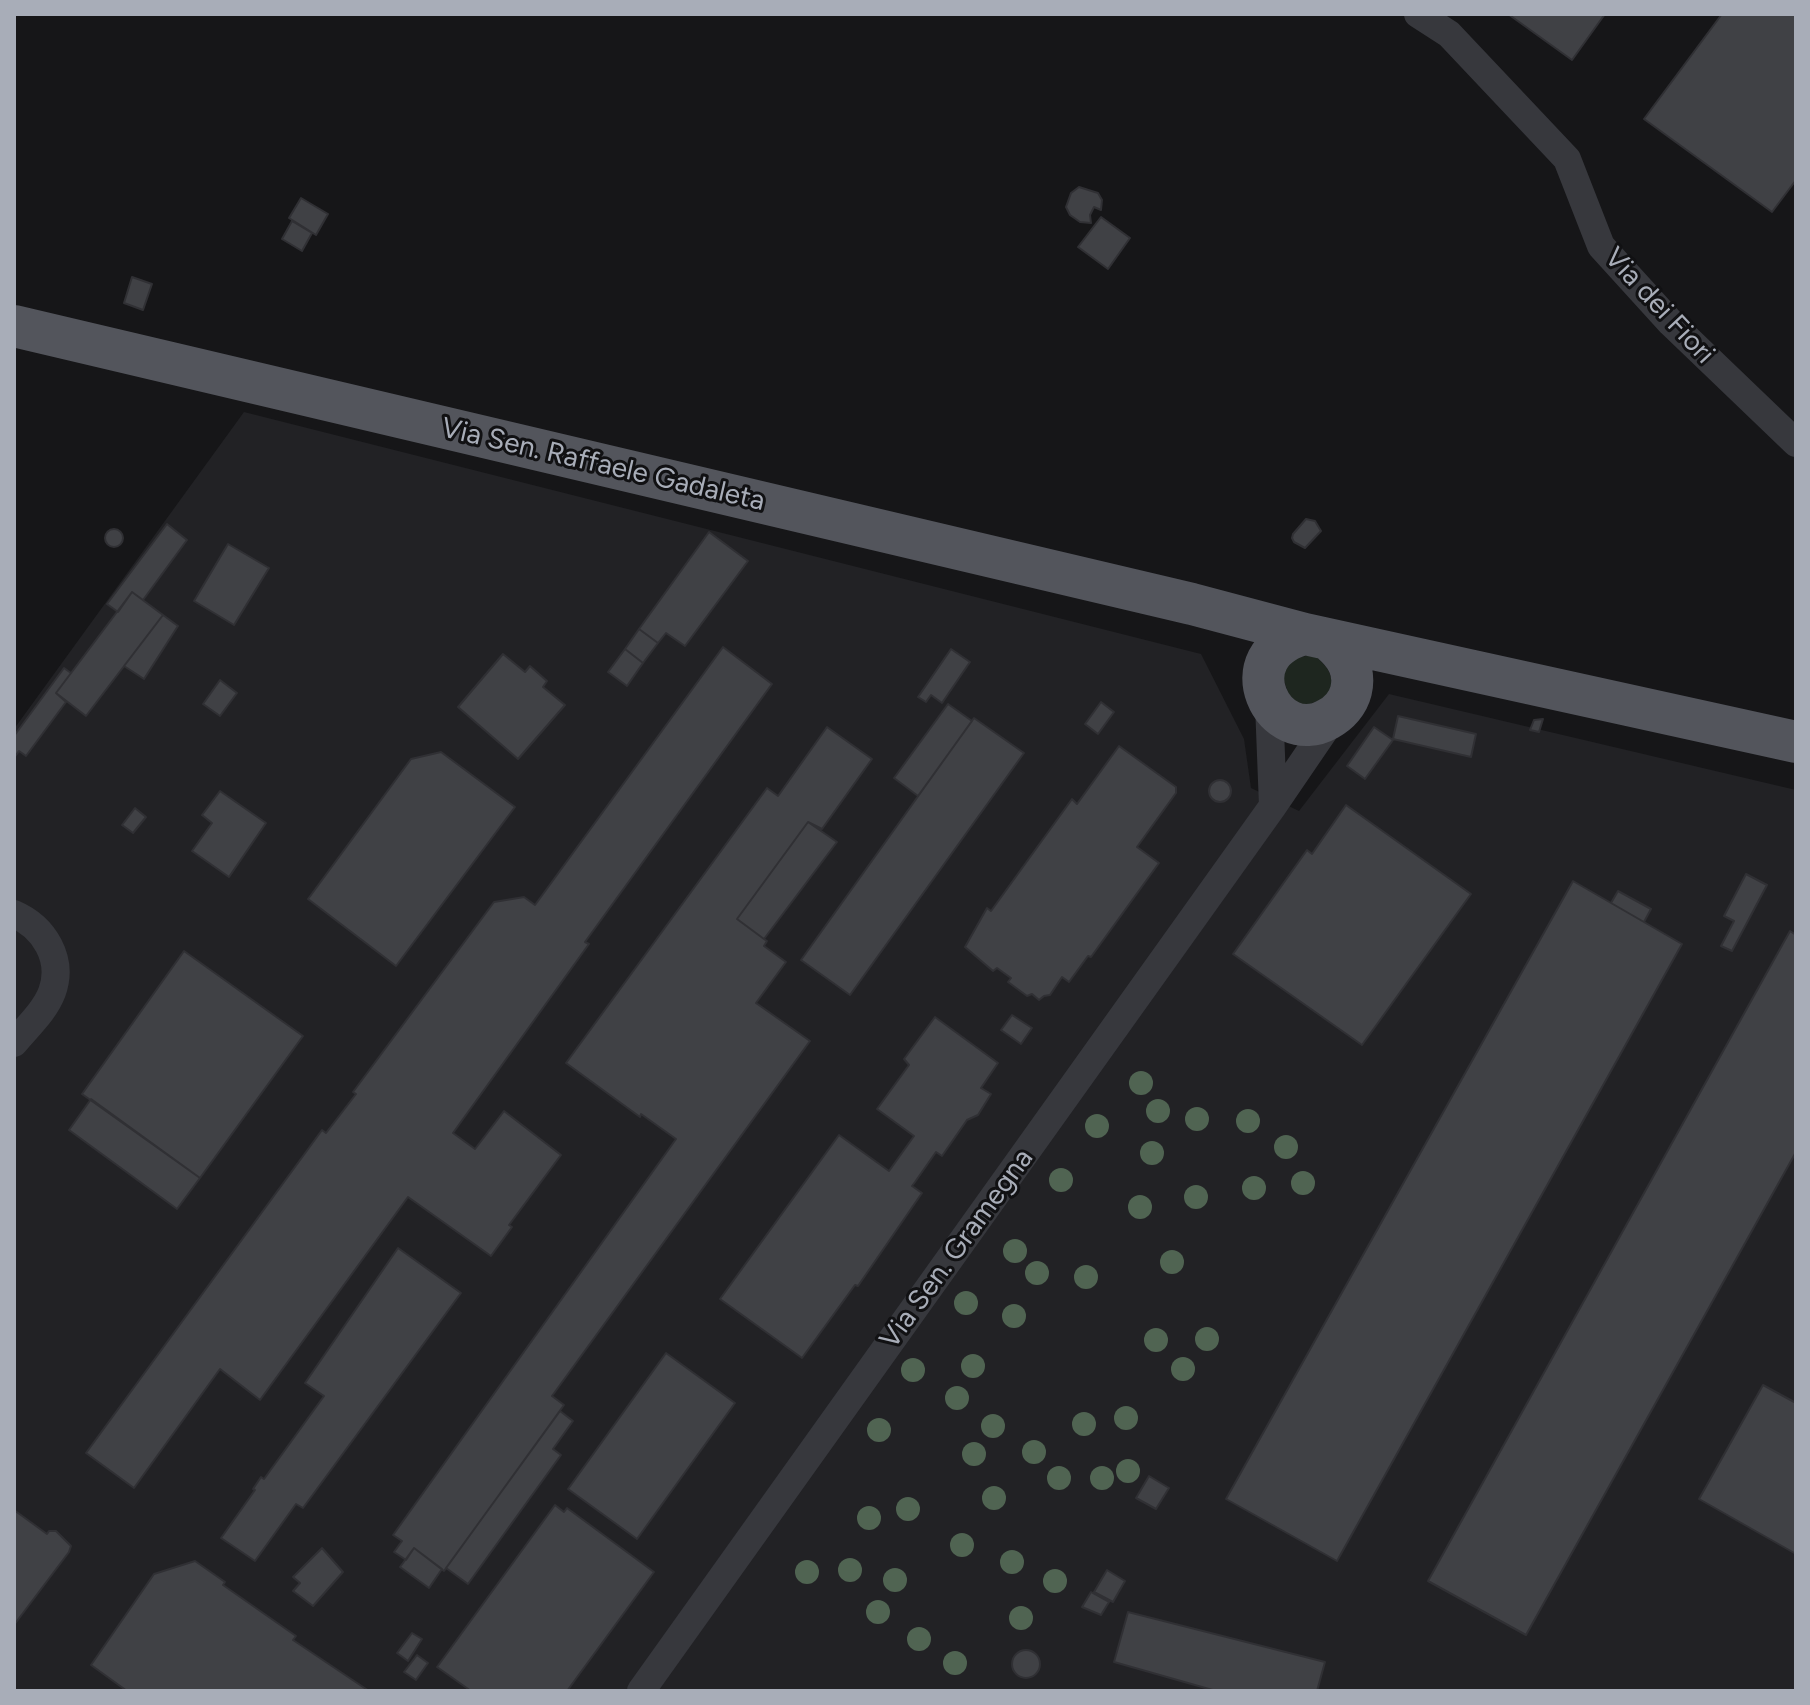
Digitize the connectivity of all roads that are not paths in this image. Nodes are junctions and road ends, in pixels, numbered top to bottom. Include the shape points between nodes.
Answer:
1 (1418, 14) edge
2 (14, 326) edge
3 (1796, 443) edge
4 (1192, 604) junction
5 (1318, 638) junction
6 (1450, 666) junction
7 (1266, 689) junction
8 (1343, 703) junction
9 (1796, 742) edge
10 (1273, 806) junction
11 (14, 914) edge
12 (14, 1043) edge
13 (641, 1691) edge

1 - 3 street, Via dei Fiori via 1449,34 1567,159 1601,246 1671,323
2 - 4 main road, Via Sen. Raffaele Gadaleta
4 - 5 main road, Via Sen. Raffaele Gadaleta
4 - 7 main road, Via Sen. Raffaele Gadaleta
5 - 6 main road, Via Sen. Raffaele Gadaleta
5 - 7 main road via 1289,638 1276,647 1267,659
5 - 8 main road via 1342,652 1349,664 1352,677
6 - 8 main road, Via Sen. Raffaele Gadaleta
6 - 9 main road, Via Sen. Raffaele Gadaleta
7 - 8 main road, Via Sen. Raffaele Gadaleta via 1280,716 1294,723 1323,722
7 - 10 street
8 - 10 street, Via Sen. Gramegna
10 - 13 street, Via Sen. Gramegna
11 - 12 street via 42,934 56,971 53,991

